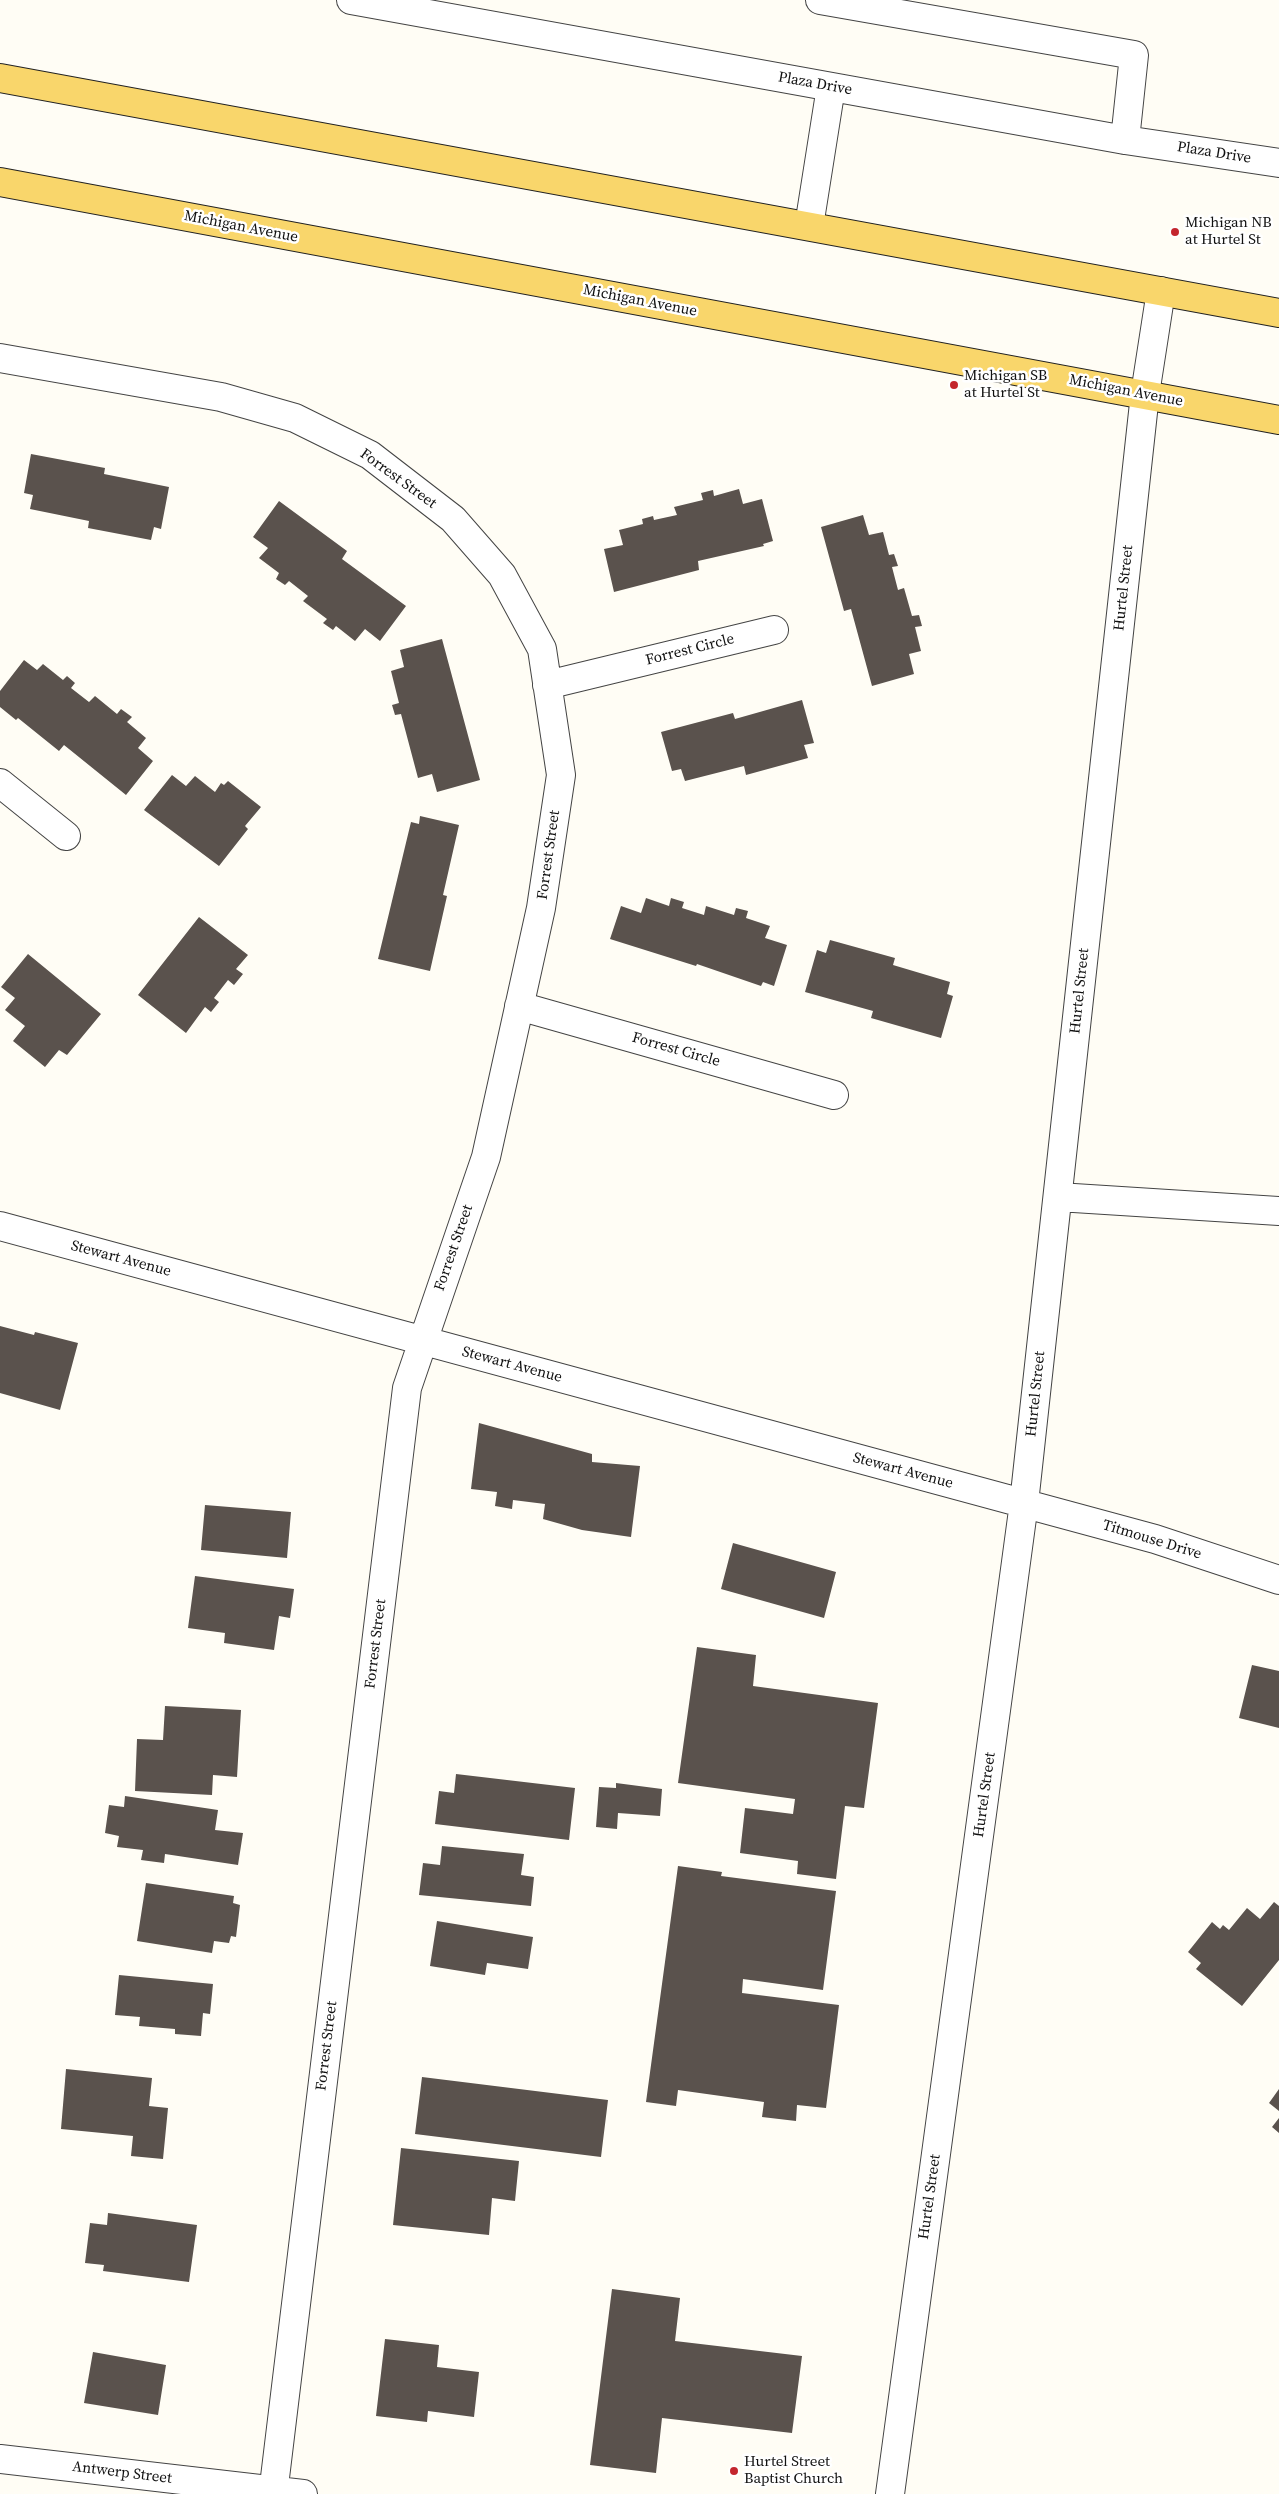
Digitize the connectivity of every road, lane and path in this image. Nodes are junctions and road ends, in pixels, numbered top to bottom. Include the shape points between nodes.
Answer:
1 (351, 0) edge
2 (820, 0) edge
3 (488, 12) edge
4 (0, 78) edge
5 (832, 87) junction
6 (1125, 140) junction
7 (1279, 163) edge
8 (0, 182) edge
9 (809, 226) junction
10 (1160, 291) junction
11 (1279, 313) edge
12 (0, 358) edge
13 (1145, 394) junction
14 (1279, 420) edge
15 (774, 630) dead end
16 (548, 685) junction
17 (0, 783) edge
18 (66, 836) dead end
19 (519, 1006) junction
20 (834, 1095) dead end
21 (1058, 1197) junction
22 (1279, 1211) edge
23 (0, 1226) edge
24 (422, 1340) junction
25 (1024, 1504) junction
26 (1279, 1580) edge
27 (0, 2459) edge
28 (273, 2492) edge
29 (303, 2494) edge
30 (890, 2494) edge

1 - 3 street, Plaza Drive
2 - 6 street via 1134,54
3 - 5 street, Plaza Drive
4 - 9 main road
5 - 6 street, Plaza Drive
5 - 9 street
6 - 7 street, Plaza Drive
8 - 13 main road, Michigan Avenue
9 - 10 main road
10 - 11 main road
10 - 13 street, Hurtel Street
12 - 16 street, Forrest Street via 221,397 295,418 370,455 453,519 502,575 542,649
13 - 14 main road, Michigan Avenue
13 - 21 street, Hurtel Street
15 - 16 street, Forrest Circle
16 - 19 street, Forrest Street via 561,775 541,908
17 - 18 street
19 - 20 street, Forrest Circle
19 - 24 street, Forrest Street via 486,1157
21 - 22 street
21 - 25 street, Hurtel Street
23 - 24 street, Stewart Avenue
24 - 25 street, Stewart Avenue
24 - 28 street, Forrest Street via 407,1388
25 - 26 street, Titmouse Drive via 1155,1539
25 - 30 street, Hurtel Street
27 - 28 street, Antwerp Street
28 - 29 street, Antwerp Street

